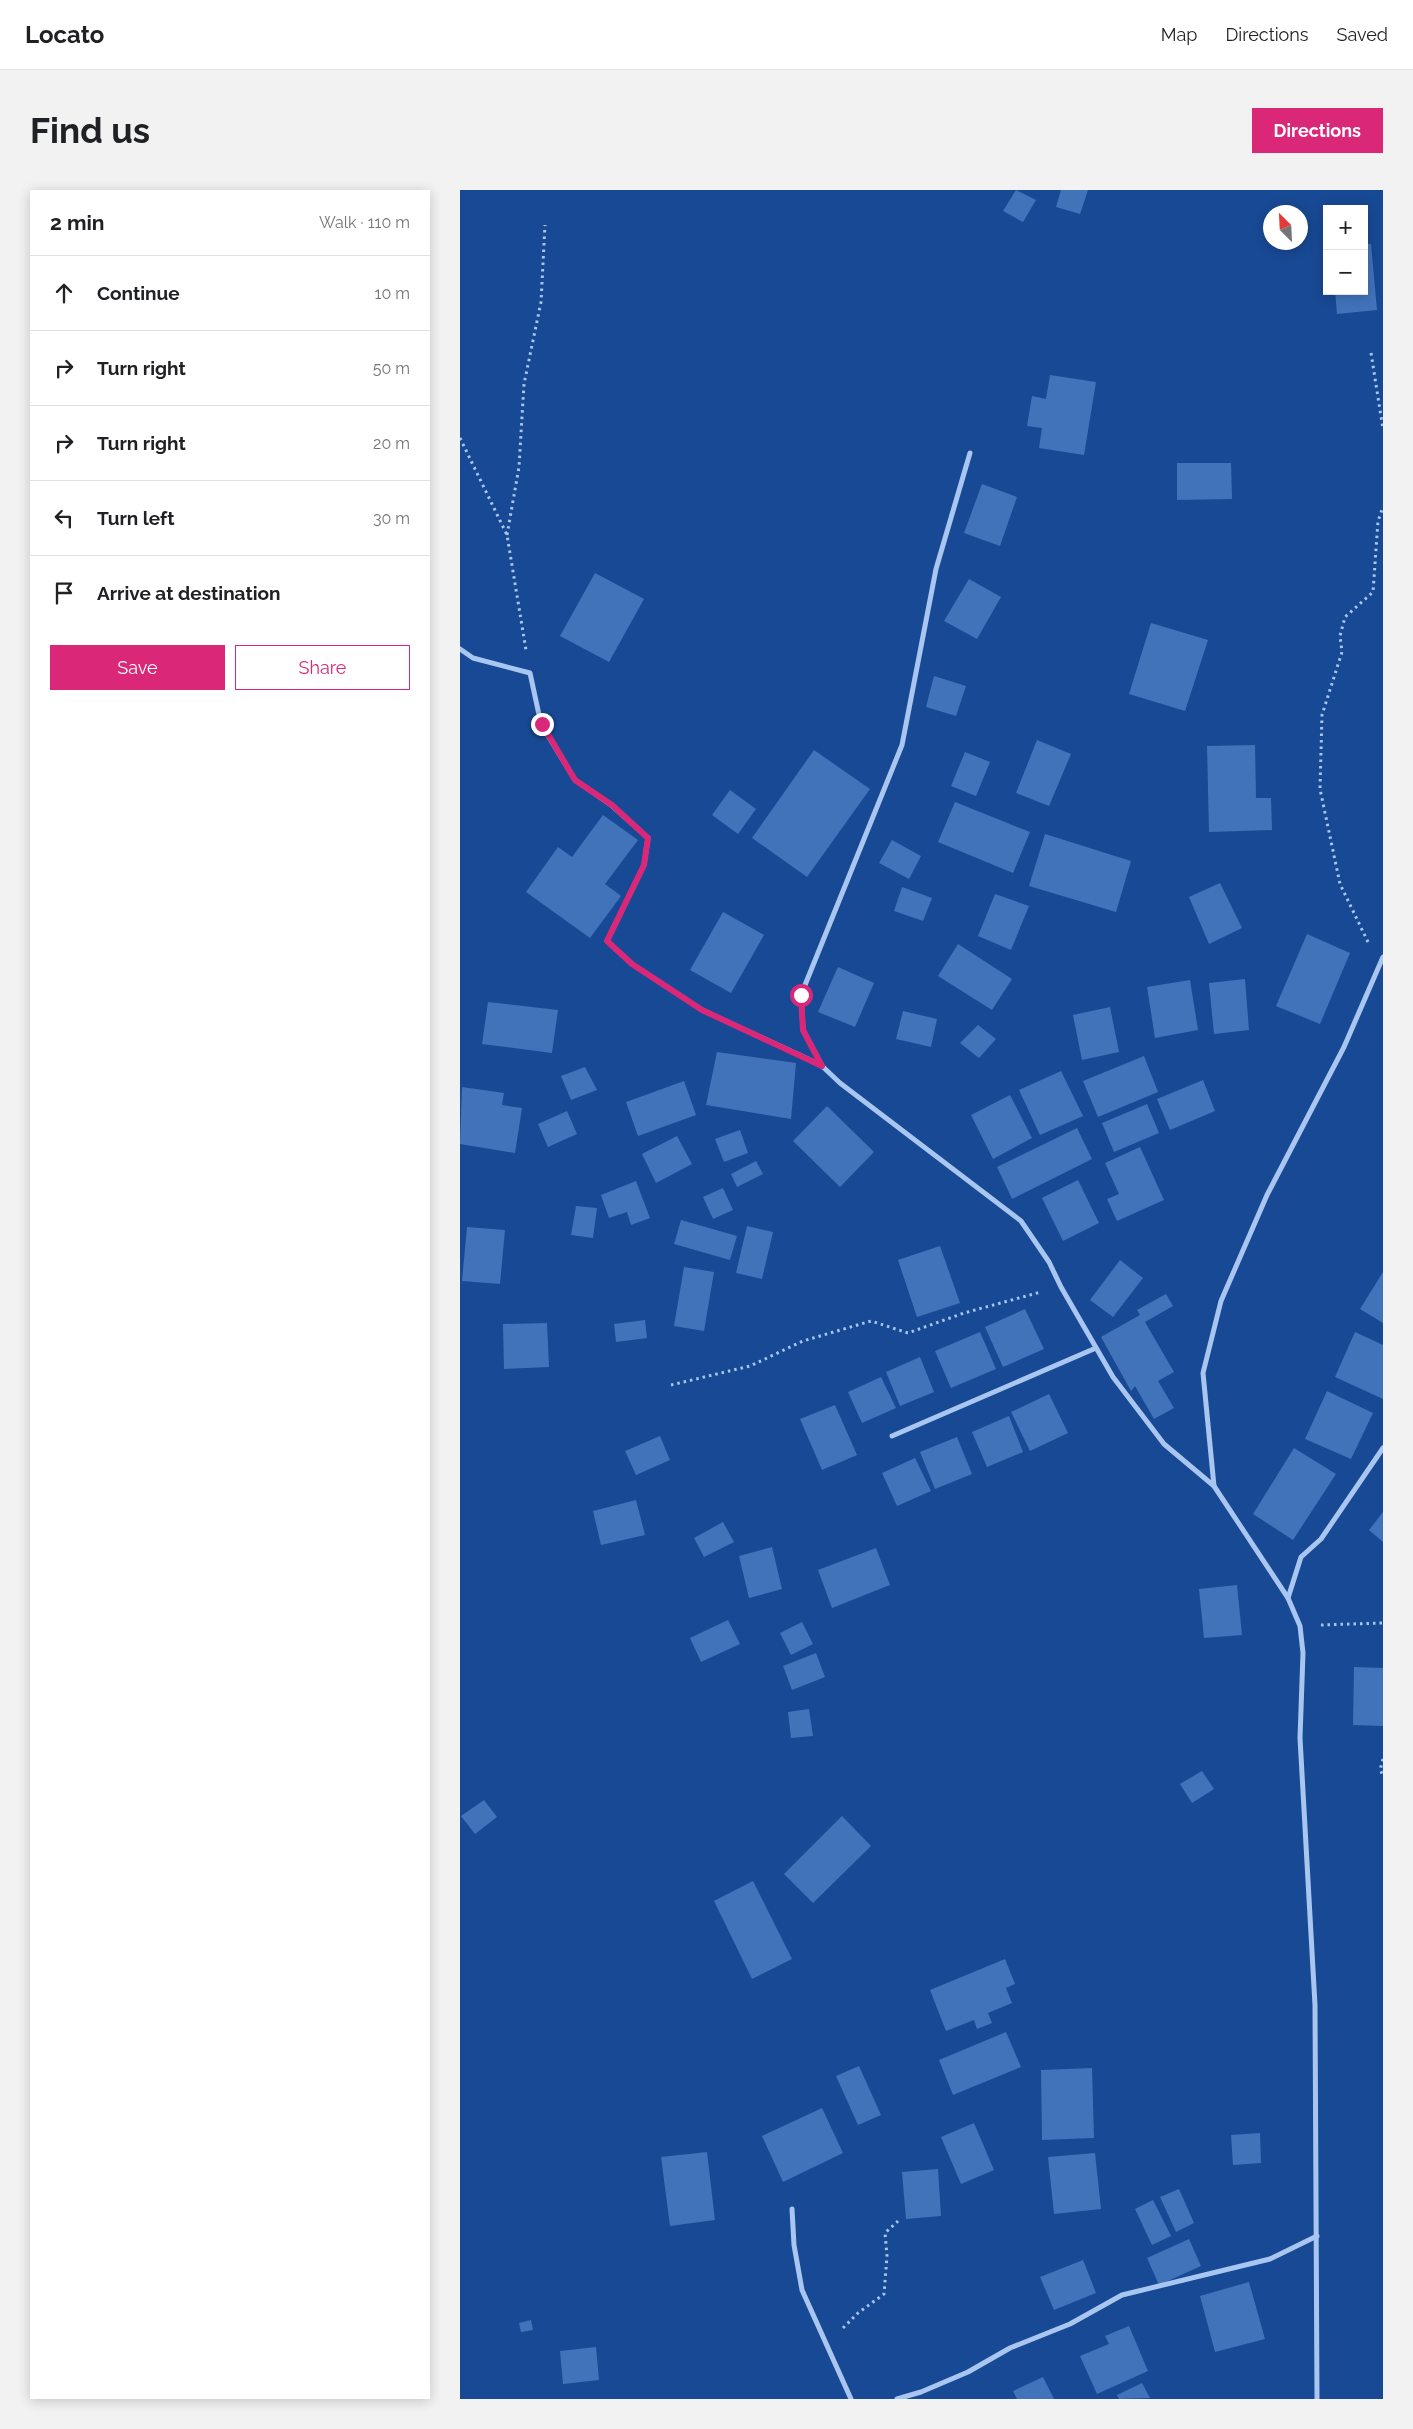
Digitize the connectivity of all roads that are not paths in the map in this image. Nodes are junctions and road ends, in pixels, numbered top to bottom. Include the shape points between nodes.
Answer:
1 (970, 453) dead end
2 (460, 649) edge
3 (1383, 957) edge
4 (1381, 965) edge
5 (822, 1066) junction
6 (1096, 1348) junction
7 (892, 1436) dead end
8 (1383, 1448) edge
9 (1214, 1486) junction
10 (1288, 1598) junction
11 (792, 2209) dead end
12 (1318, 2236) junction
13 (851, 2399) edge
14 (897, 2399) edge
15 (1317, 2399) edge

1 - 5 street via 936,569 902,745 801,995 803,1030
2 - 5 street via 473,658 530,673 542,724 575,780 612,805 648,838 644,865 607,941 632,964 702,1010
3 - 4 street
4 - 9 street via 1344,1048 1267,1195 1221,1302 1204,1373
5 - 6 street via 1021,1221 1049,1262
6 - 7 street
6 - 9 street via 1112,1377 1164,1444
8 - 10 street via 1322,1538 1301,1557
9 - 10 street
10 - 12 street via 1300,1626 1304,1652 1300,1738 1315,2005
11 - 13 street via 802,2290
12 - 14 street via 1270,2259 1122,2296 1070,2324 1010,2348 968,2372
12 - 15 street

